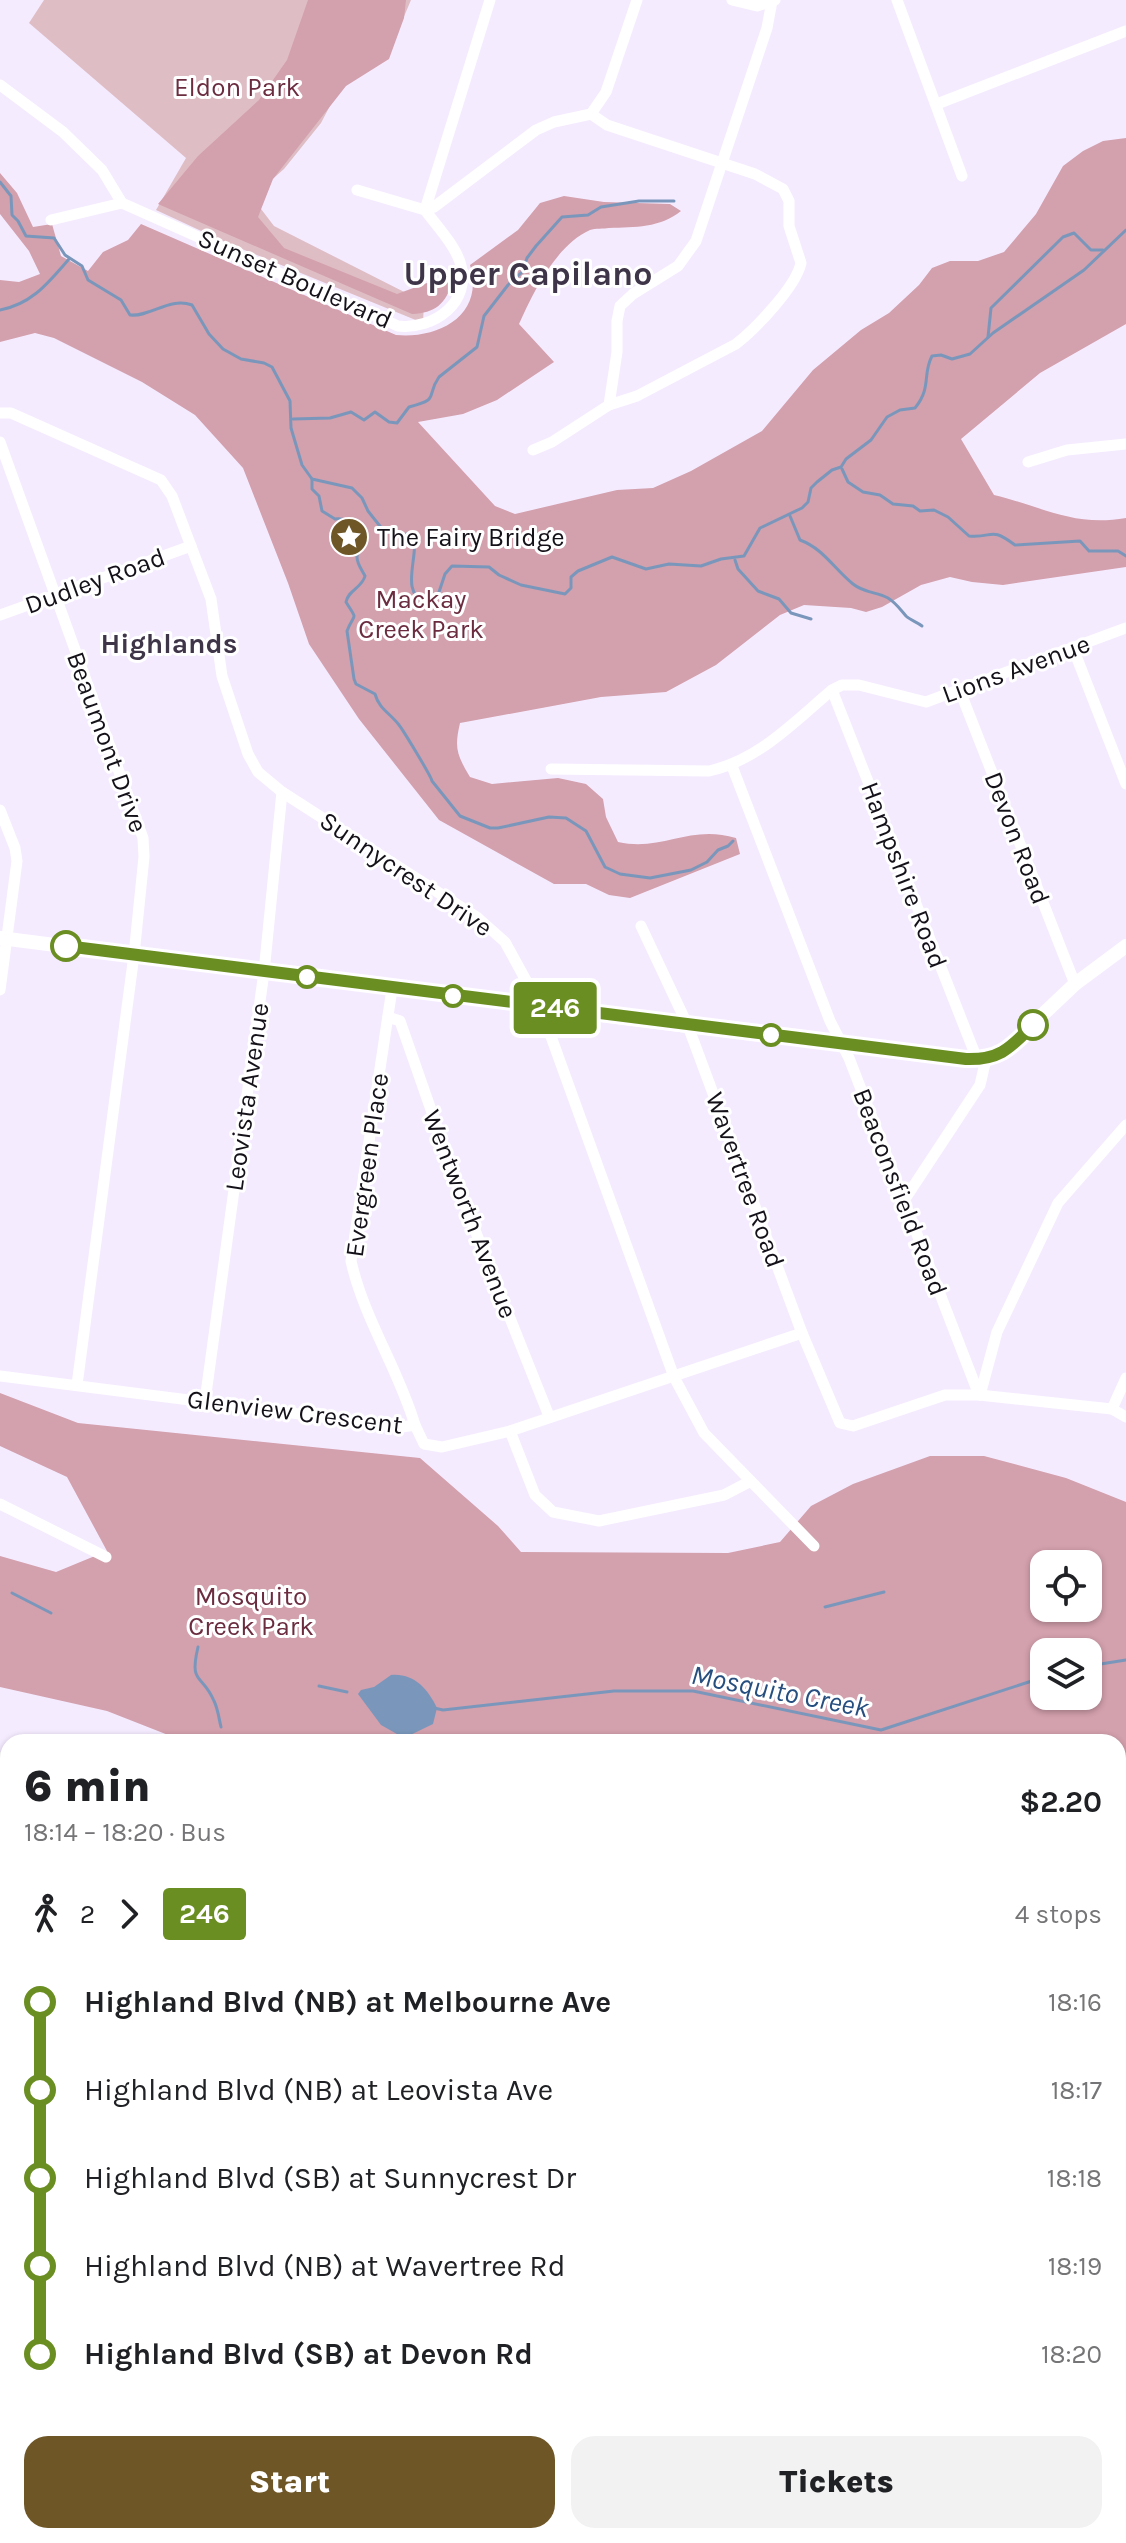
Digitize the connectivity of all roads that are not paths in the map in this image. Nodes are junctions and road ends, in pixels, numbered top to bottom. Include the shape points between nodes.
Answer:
1 (490, 0) edge
2 (637, 0) edge
3 (732, 0) edge
4 (897, 0) edge
5 (774, 1) edge
6 (1126, 31) edge
7 (0, 85) edge
8 (937, 104) junction
9 (591, 114) junction
10 (722, 164) junction
11 (962, 176) dead end
12 (357, 190) dead end
13 (122, 203) junction
14 (425, 210) junction
15 (51, 220) dead end
16 (609, 405) junction
17 (0, 413) edge
18 (1124, 440) edge
19 (0, 442) edge
20 (533, 450) dead end
21 (1028, 462) dead end
22 (191, 546) junction
23 (55, 596) junction
24 (0, 615) edge
25 (1126, 628) edge
26 (1073, 648) junction
27 (832, 690) junction
28 (960, 691) junction
29 (732, 766) junction
30 (551, 769) dead end
31 (1126, 784) edge
32 (282, 792) junction
33 (0, 810) edge
34 (641, 926) dead end
35 (4, 938) edge
36 (1126, 946) edge
37 (134, 955) junction
38 (264, 972) junction
39 (1075, 984) junction
40 (392, 989) junction
41 (0, 990) edge
42 (540, 1006) junction
43 (388, 1017) junction
44 (688, 1026) junction
45 (841, 1043) junction
46 (982, 1059) junction
47 (1126, 1125) edge
48 (903, 1202) junction
49 (802, 1333) junction
50 (0, 1376) edge
51 (674, 1377) junction
52 (1126, 1378) edge
53 (77, 1385) junction
54 (979, 1395) junction
55 (205, 1401) junction
56 (1112, 1409) junction
57 (549, 1416) junction
58 (1126, 1417) edge
59 (415, 1425) junction
60 (510, 1431) junction
61 (749, 1482) junction
62 (0, 1504) edge
63 (814, 1546) dead end
64 (106, 1557) dead end

1 - 14 street
2 - 9 street via 606,92
3 - 5 street via 757,6
4 - 8 street
5 - 10 street
6 - 8 street
7 - 13 street via 63,132 102,170
8 - 11 street
9 - 10 street via 607,125
9 - 14 street via 536,130 449,198
10 - 16 street via 690,253 620,306
10 - 16 street via 783,189 799,271 736,344 637,396
12 - 14 street
13 - 14 street, Sunset Boulevard via 410,328 448,311 463,283 459,257
13 - 15 street
16 - 20 street
17 - 22 street, Sunnycrest Drive via 11,413 161,480
18 - 21 street
19 - 23 street, Beaumont Drive
22 - 23 street, Dudley Road
22 - 32 street, Sunnycrest Drive via 211,599 222,676 248,754 258,772
23 - 24 street, Dudley Road
23 - 37 street, Beaumont Drive via 143,838
25 - 26 street, Lions Avenue
26 - 28 street, Lions Avenue
26 - 31 street
27 - 28 street, Lions Avenue via 859,685 926,702
27 - 29 street via 776,738
27 - 46 street, Hampshire Road via 966,1032
28 - 39 street, Devon Road
29 - 30 street via 709,771
29 - 45 street, Beaconsfield Road
32 - 38 street, Leovista Avenue
32 - 42 street, Sunnycrest Drive via 478,918 505,942
33 - 35 street via 17,861
34 - 44 street, Wavertree Road
35 - 37 street
35 - 41 street
36 - 39 street
37 - 38 street
37 - 53 street, Beaumont Drive
38 - 40 street
38 - 55 street, Leovista Avenue
39 - 46 street via 1012,1046
40 - 42 street
40 - 43 street, Evergreen Place
42 - 44 street
42 - 51 street, Sunnycrest Drive
43 - 57 street, Wentworth Avenue via 400,1021 459,1190
43 - 59 street, Evergreen Place via 351,1261 358,1290
44 - 45 street
44 - 49 street, Wavertree Road
45 - 46 street
45 - 48 street, Beaconsfield Road
46 - 48 street via 980,1085
47 - 54 street via 1058,1203 997,1332
48 - 54 street, Beaconsfield Road
49 - 51 street, Glenview Crescent
49 - 54 street, Wavertree Road via 840,1423 853,1426 945,1395
50 - 53 street, Glenview Crescent
51 - 57 street, Glenview Crescent
51 - 61 street, Sunnycrest Drive via 704,1433
52 - 56 street
53 - 55 street, Glenview Crescent
54 - 56 street
55 - 59 street, Glenview Crescent
56 - 58 street
57 - 60 street, Glenview Crescent
59 - 60 street, Glenview Crescent via 424,1444 442,1447
60 - 61 street via 535,1495 553,1512 599,1521 724,1495
61 - 63 street, Sunnycrest Drive
62 - 64 street

